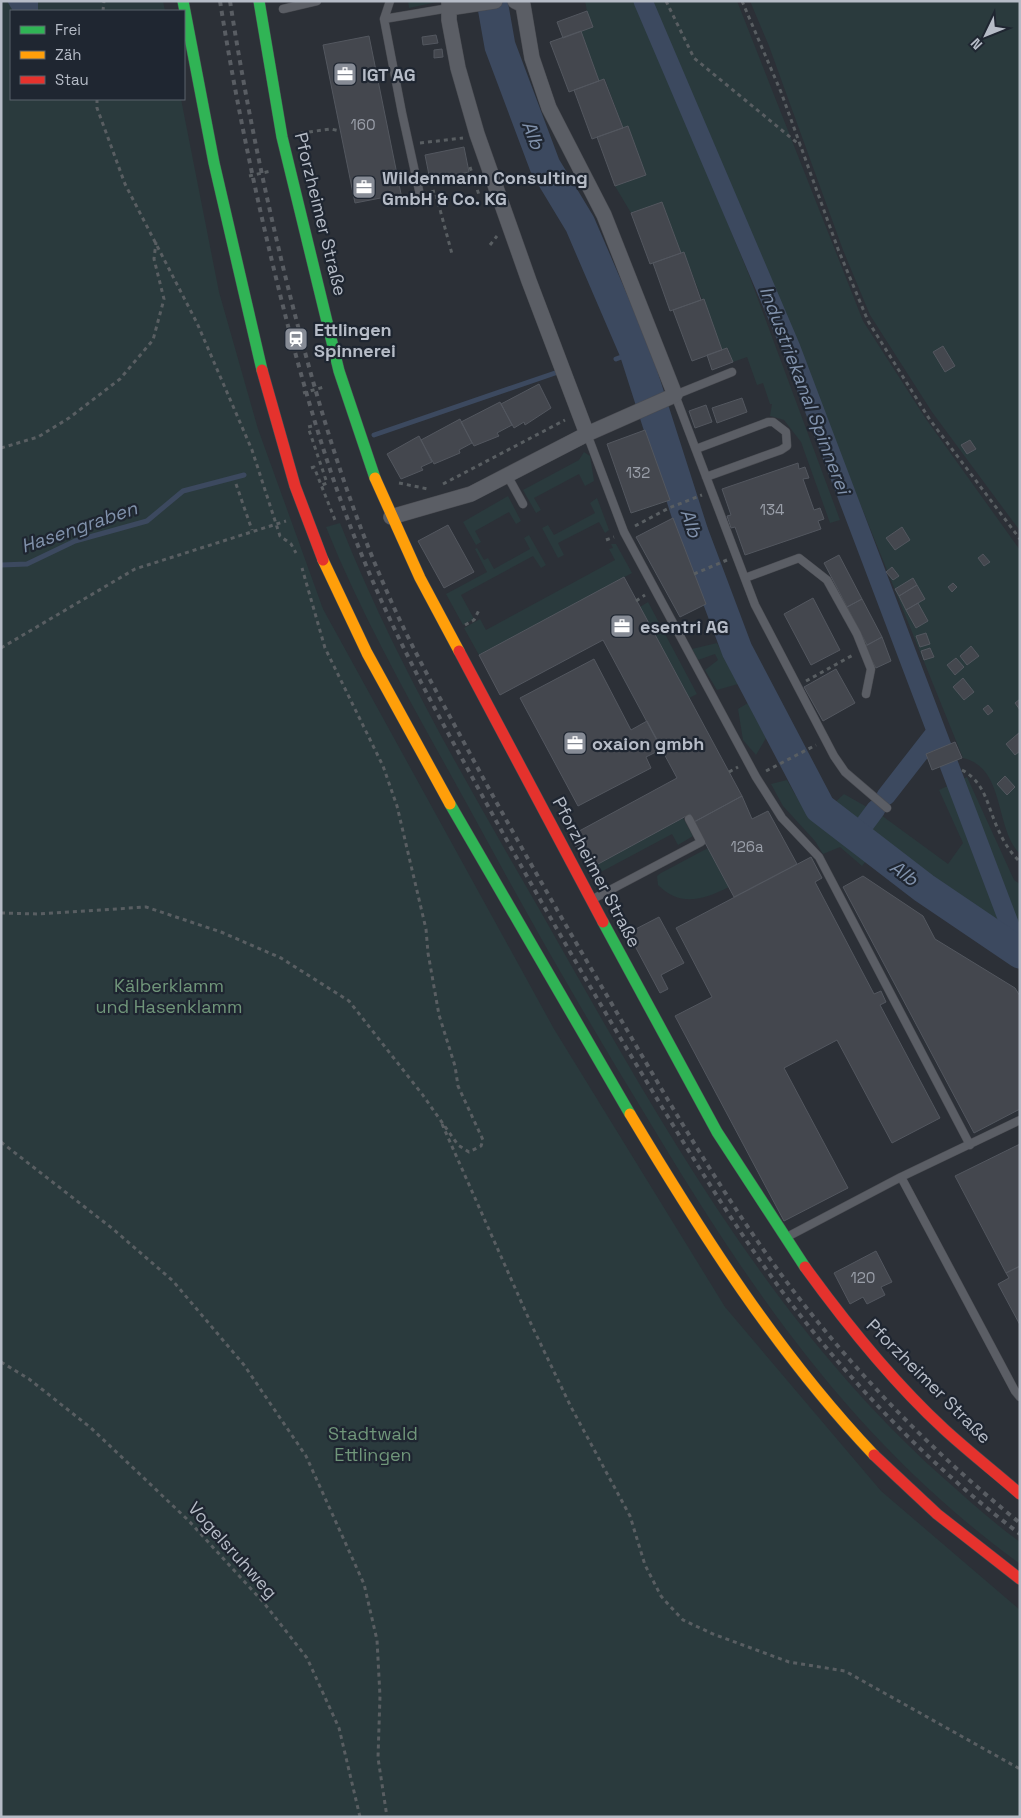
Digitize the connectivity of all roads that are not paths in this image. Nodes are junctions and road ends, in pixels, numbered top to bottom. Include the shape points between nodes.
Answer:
1 (259, 1) edge
2 (317, 1) edge
3 (390, 1) edge
4 (495, 1) edge
5 (514, 1) edge
6 (449, 5) edge
7 (283, 9) dead end
8 (185, 11) edge
9 (384, 19) junction
10 (420, 195) dead end
11 (732, 372) dead end
12 (669, 398) junction
13 (587, 434) junction
14 (696, 449) junction
15 (507, 475) junction
16 (706, 477) junction
17 (523, 504) dead end
18 (391, 516) junction
19 (745, 578) junction
20 (866, 694) dead end
21 (887, 808) dead end
22 (689, 819) dead end
23 (591, 900) junction
24 (1020, 1120) edge
25 (970, 1145) junction
26 (901, 1177) junction
27 (784, 1238) junction
28 (1020, 1397) edge
29 (1020, 1494) edge
30 (1020, 1579) edge

1 - 18 main road, Pforzheimer Straße via 282,137 339,370
2 - 7 lane
3 - 9 lane
4 - 6 street
5 - 12 street via 523,5 532,58 549,108 604,215
6 - 9 lane
6 - 13 street via 458,68 477,134
8 - 30 main road via 225,220 274,420 304,512 343,604 389,695 591,1050 708,1242 781,1347 862,1442 899,1479 960,1535
9 - 10 lane
11 - 12 lane
12 - 13 street
12 - 14 lane
13 - 15 street
13 - 25 lane via 624,532 756,777 782,818 819,857
14 - 16 lane
14 - 16 lane via 768,422 786,432 787,446 781,450
15 - 17 lane
15 - 18 street via 471,494
16 - 19 lane
18 - 23 main road, Pforzheimer Straße via 424,586
19 - 20 lane via 799,558 827,580 871,669
19 - 21 lane via 755,605 834,756 845,772
22 - 23 lane via 701,842
23 - 27 main road, Pforzheimer Straße via 717,1132
24 - 25 lane
25 - 26 lane
26 - 27 lane
26 - 28 lane
27 - 29 main road, Pforzheimer Straße via 840,1316 887,1371 944,1429

